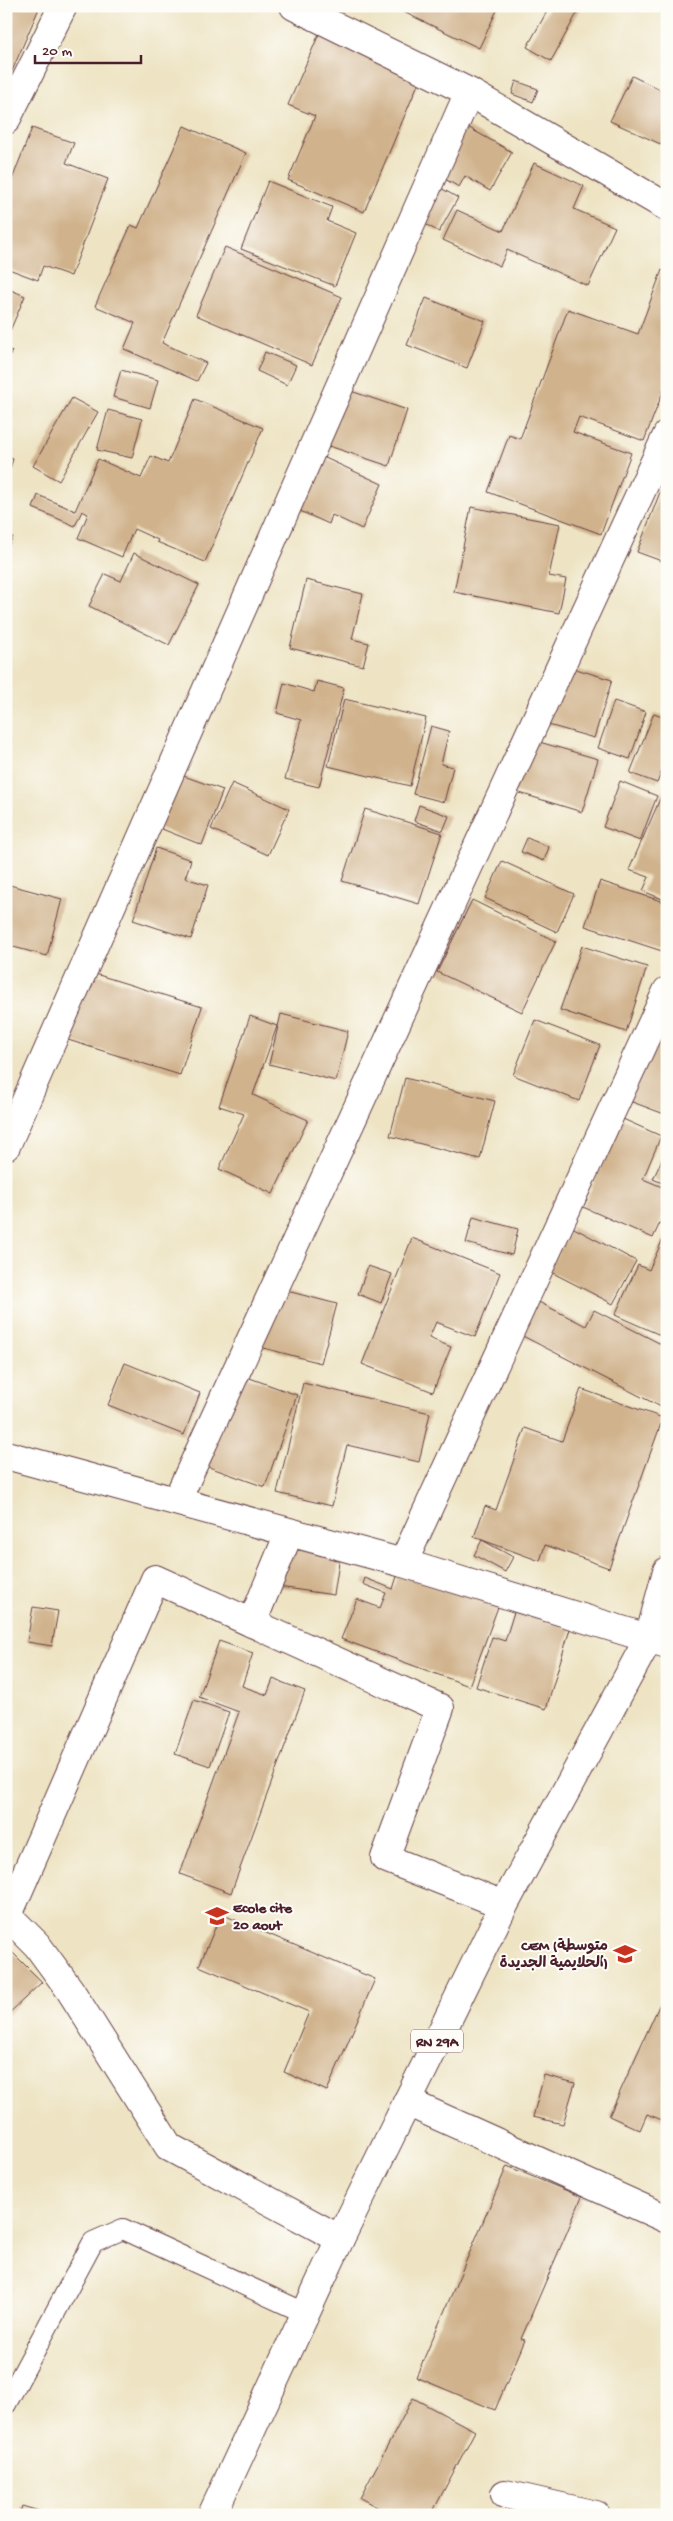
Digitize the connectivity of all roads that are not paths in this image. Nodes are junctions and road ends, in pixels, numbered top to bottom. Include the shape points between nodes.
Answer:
1 (63, 6) edge
2 (294, 6) edge
3 (469, 92) junction
4 (6, 120) edge
5 (667, 207) edge
6 (667, 435) edge
7 (667, 991) edge
8 (6, 1146) edge
9 (6, 1455) edge
10 (177, 1500) junction
11 (289, 1533) junction
12 (402, 1563) junction
13 (667, 1571) edge
14 (252, 1623) junction
15 (658, 1641) edge
16 (504, 1905) junction
17 (7, 1914) edge
18 (407, 2102) junction
19 (667, 2219) edge
20 (340, 2239) junction
21 (306, 2313) junction
22 (6, 2404) edge
23 (505, 2494) dead end
24 (212, 2515) edge
25 (596, 2515) edge

1 - 4 street
2 - 3 street
3 - 5 street
3 - 8 street
6 - 10 street
7 - 12 street
9 - 10 street
10 - 11 street
11 - 12 street
11 - 14 street
12 - 15 street
13 - 15 street, RN 29A
14 - 16 street via 440,1708 385,1858
14 - 17 street via 155,1579
15 - 16 street, RN 29A
16 - 18 street, RN 29A
17 - 20 street via 37,1945 70,1990 168,2147
18 - 19 street
18 - 20 street, RN 29A
20 - 21 street, RN 29A
21 - 22 lane via 123,2229 93,2242
21 - 24 street, RN 29A
23 - 25 street

